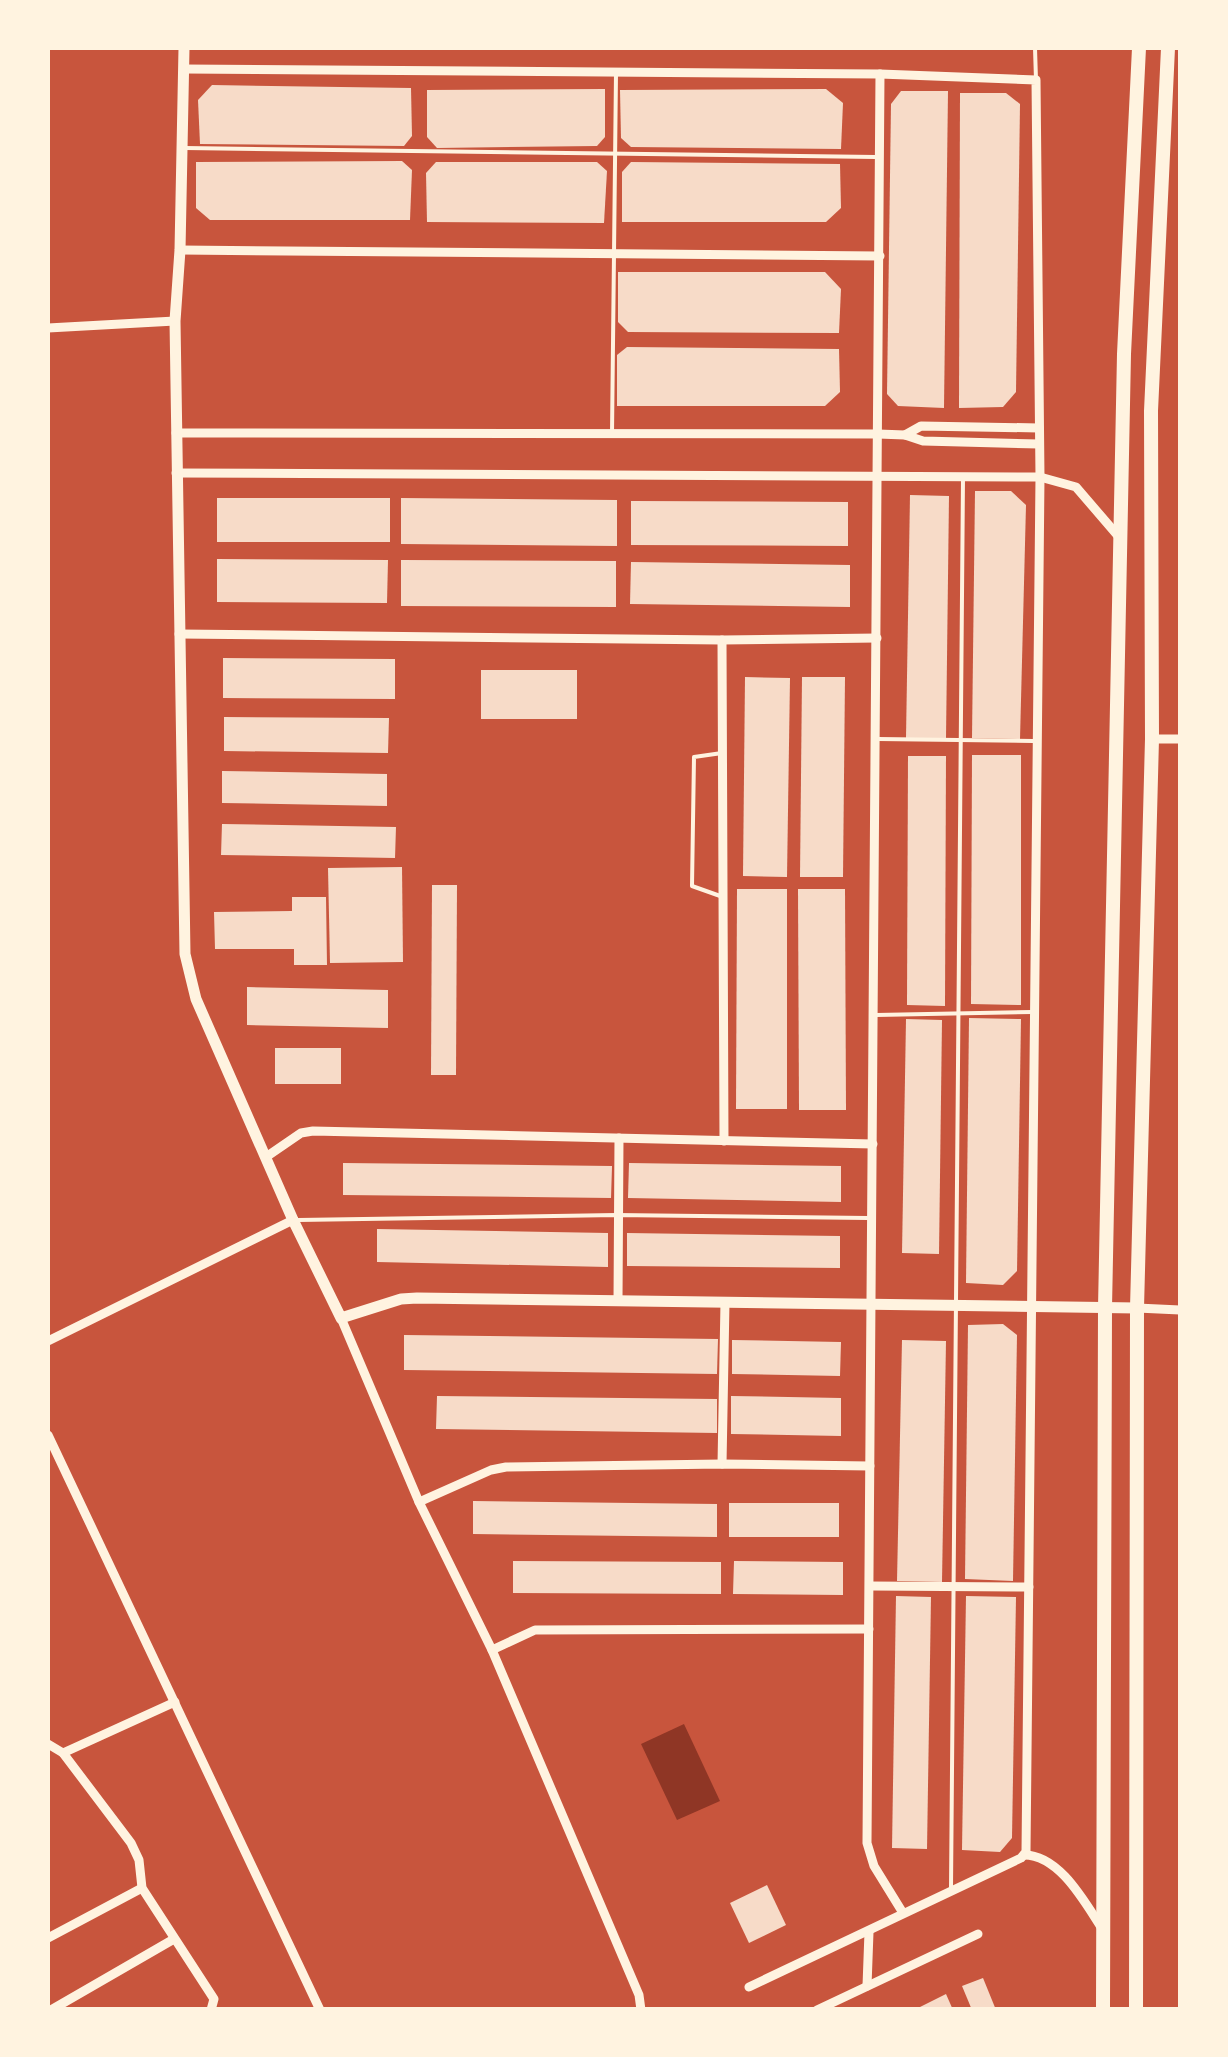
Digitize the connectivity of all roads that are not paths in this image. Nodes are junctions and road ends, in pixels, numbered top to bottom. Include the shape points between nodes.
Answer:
1 (184, 48) edge
2 (1035, 48) edge
3 (1139, 48) edge
4 (1168, 48) edge
5 (184, 69) junction
6 (616, 72) junction
7 (880, 74) junction
8 (1036, 80) junction
9 (183, 148) junction
10 (616, 154) junction
11 (881, 158) junction
12 (180, 250) junction
13 (613, 254) junction
14 (880, 256) junction
15 (175, 321) junction
16 (48, 328) edge
17 (1039, 428) junction
18 (176, 433) junction
19 (612, 434) junction
20 (878, 434) junction
21 (905, 435) junction
22 (1039, 444) junction
23 (176, 473) junction
24 (877, 476) junction
25 (1040, 477) junction
26 (964, 478) junction
27 (1120, 539) junction
28 (180, 634) junction
29 (877, 638) junction
30 (722, 640) junction
31 (1152, 738) junction
32 (876, 739) junction
33 (1180, 739) edge
34 (962, 740) junction
35 (1038, 741) junction
36 (722, 753) junction
37 (723, 897) junction
38 (960, 1012) junction
39 (1036, 1012) junction
40 (874, 1015) junction
41 (619, 1138) junction
42 (724, 1141) junction
43 (873, 1144) junction
44 (266, 1157) junction
45 (616, 1215) junction
46 (872, 1218) junction
47 (293, 1220) junction
48 (618, 1301) junction
49 (725, 1302) junction
50 (872, 1304) junction
51 (958, 1306) junction
52 (1034, 1307) junction
53 (1105, 1308) junction
54 (1137, 1308) junction
55 (1180, 1310) edge
56 (341, 1318) junction
57 (48, 1340) edge
58 (48, 1435) edge
59 (722, 1464) junction
60 (870, 1466) junction
61 (419, 1502) junction
62 (870, 1586) junction
63 (955, 1586) junction
64 (1029, 1586) junction
65 (869, 1629) junction
66 (492, 1650) junction
67 (175, 1702) junction
68 (48, 1744) edge
69 (63, 1753) junction
70 (1024, 1855) junction
71 (142, 1888) junction
72 (951, 1892) junction
73 (903, 1913) junction
74 (869, 1932) junction
75 (1104, 1932) junction
76 (978, 1934) dead end
77 (48, 1938) edge
78 (174, 1939) junction
79 (867, 1986) junction
80 (749, 1987) dead end
81 (212, 2008) edge
82 (821, 2008) edge
83 (51, 2010) edge
84 (320, 2010) edge
85 (640, 2010) edge
86 (1103, 2010) edge
87 (1136, 2010) edge

1 - 5 street
2 - 8 lane
3 - 27 main road
4 - 31 main road via 1151,411
5 - 6 street
5 - 9 street
6 - 7 street
6 - 10 lane
7 - 8 street
7 - 11 street
8 - 17 street
9 - 10 lane
9 - 12 street
10 - 11 lane
10 - 13 lane
11 - 14 street
12 - 13 street
12 - 15 street
13 - 14 street
13 - 19 lane
14 - 20 street
15 - 16 street
15 - 18 street
17 - 21 street via 921,426
17 - 22 street
18 - 19 street
18 - 23 street
19 - 20 street
20 - 21 street
20 - 24 street
21 - 22 street via 923,442
22 - 25 street
23 - 24 street
23 - 28 street
24 - 26 street
24 - 29 street
25 - 26 street
25 - 27 street via 1076,487
25 - 35 street
26 - 34 lane
27 - 53 main road
28 - 30 street
28 - 44 street via 185,954 196,999
29 - 30 street
29 - 32 street
30 - 36 street
31 - 33 street
31 - 54 main road
32 - 34 lane
32 - 40 street
34 - 35 lane
34 - 38 lane
35 - 39 street
36 - 37 street
36 - 37 lane via 694,758 692,886
37 - 42 street
38 - 39 lane
38 - 40 lane
38 - 51 lane
39 - 52 street
40 - 43 street
41 - 42 street
41 - 44 street via 313,1131
41 - 45 street
42 - 43 street
43 - 46 street
44 - 47 street
45 - 46 lane
45 - 47 lane
45 - 48 street
46 - 50 street
47 - 56 street
47 - 57 street
48 - 49 street
48 - 56 street via 416,1298
49 - 50 street
49 - 59 street
50 - 51 street
50 - 60 street
51 - 52 street
51 - 63 lane
52 - 53 street
52 - 64 street
53 - 54 street
53 - 75 main road
54 - 55 street
54 - 87 main road
56 - 61 street
58 - 67 street
59 - 60 street
59 - 61 street via 506,1466
60 - 62 street
61 - 66 street
62 - 63 street
62 - 65 street
63 - 64 street
63 - 72 lane
64 - 70 street
65 - 66 street via 535,1630
65 - 73 street via 868,1843
66 - 85 street
67 - 69 street
67 - 84 street
68 - 69 street
69 - 71 street via 131,1843
70 - 72 street
70 - 75 street via 1059,1872
71 - 77 street
71 - 78 street
72 - 73 street
73 - 74 street
74 - 79 street
74 - 80 street
75 - 86 main road
76 - 79 street
78 - 81 street via 214,2000
78 - 83 street
79 - 82 street

